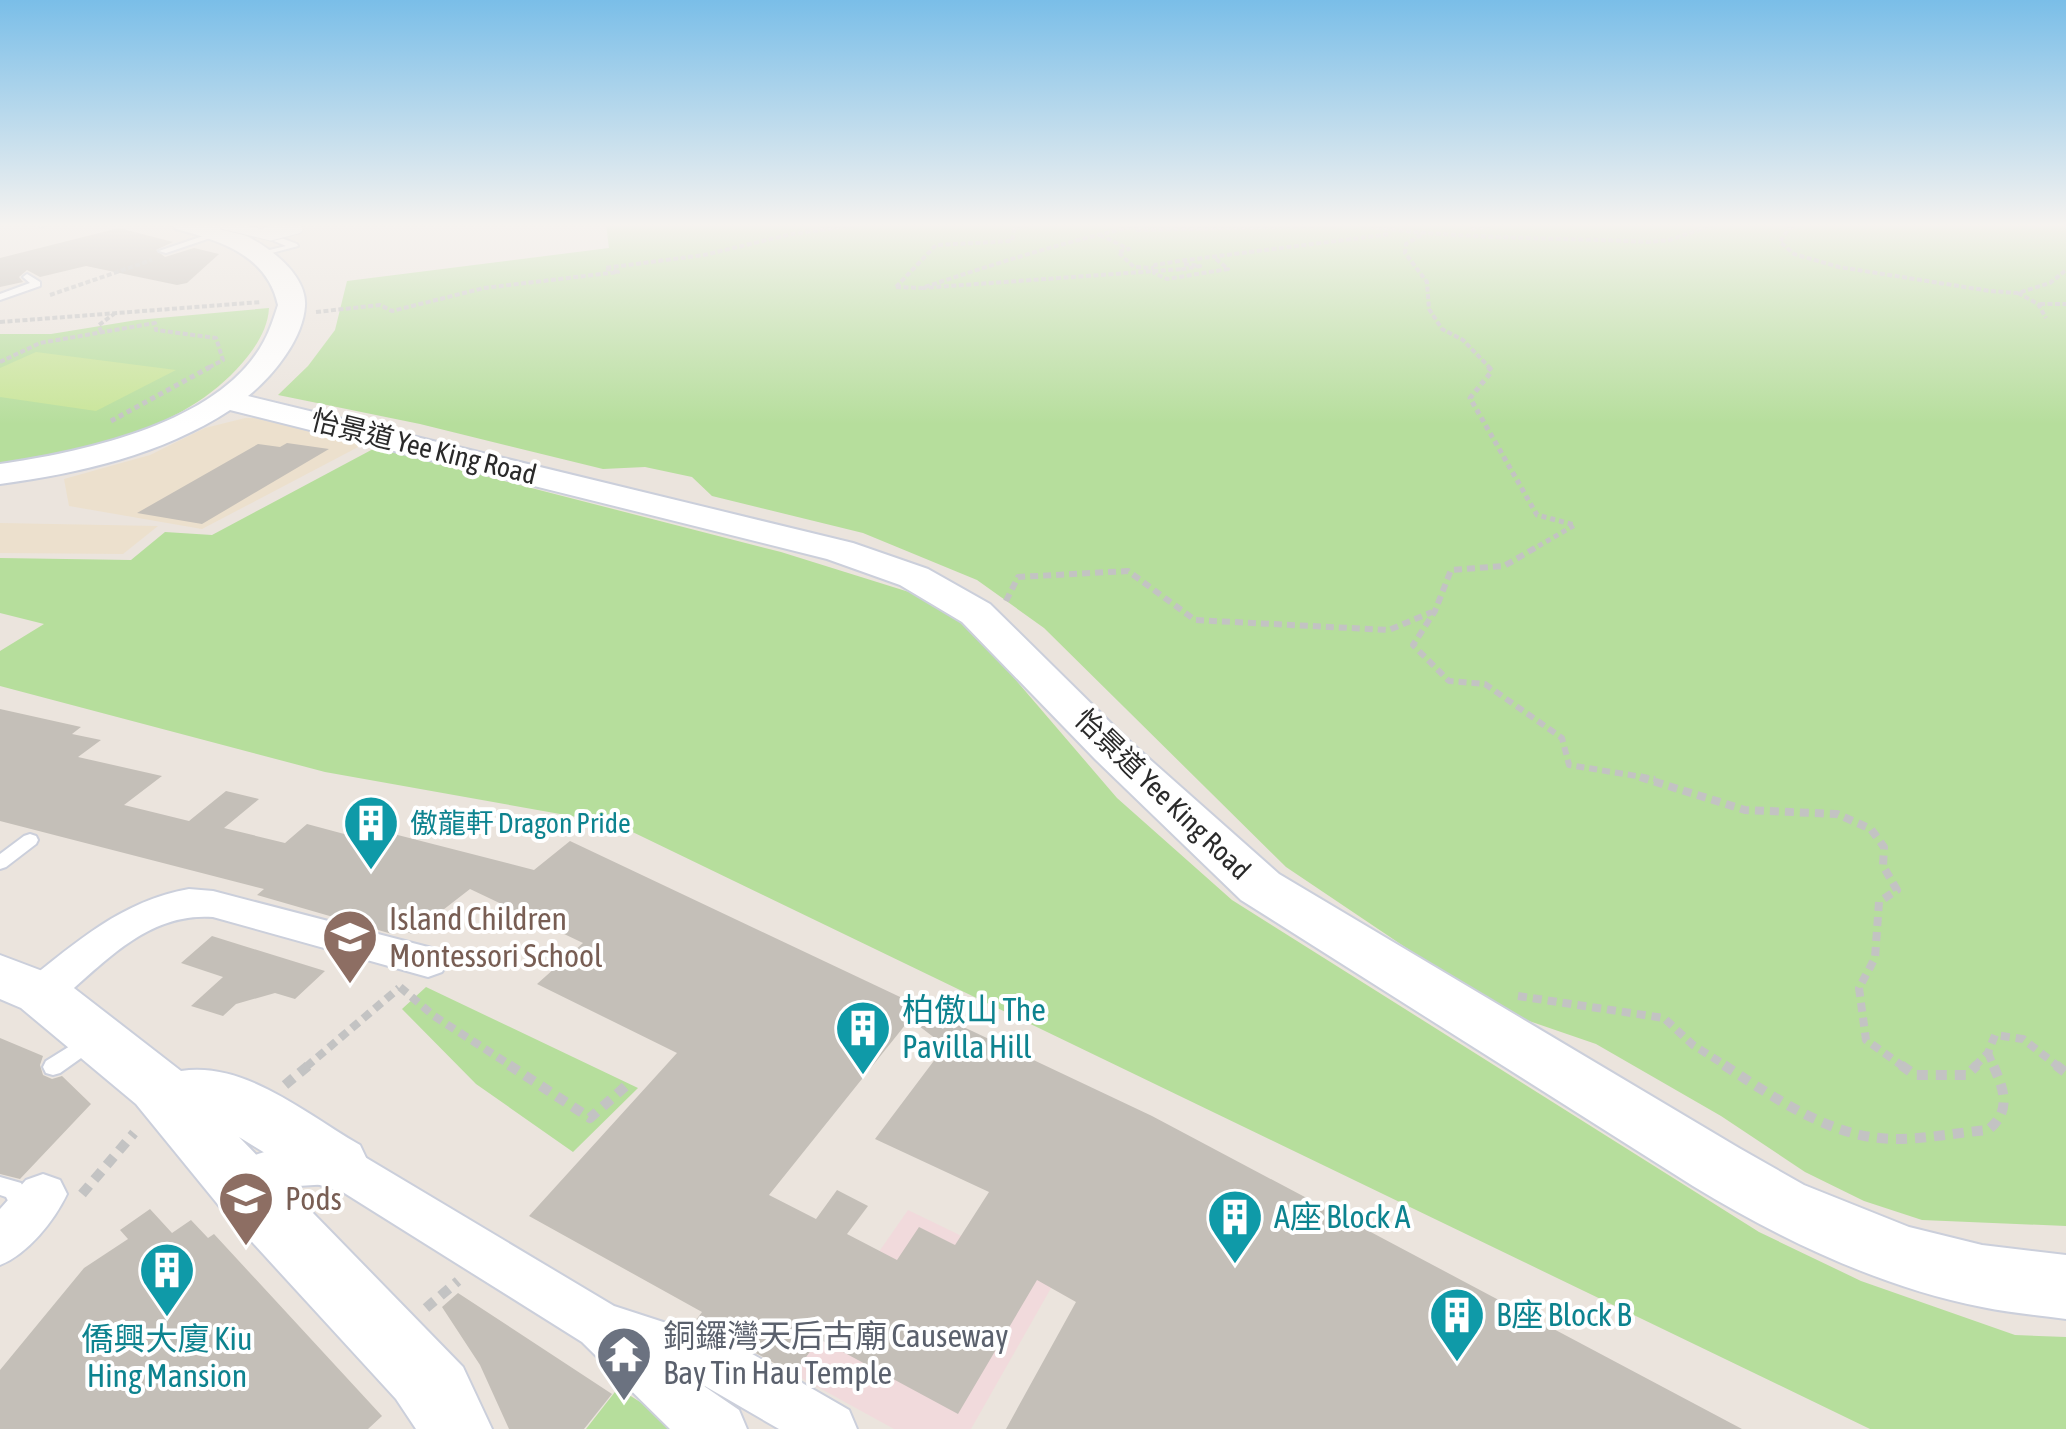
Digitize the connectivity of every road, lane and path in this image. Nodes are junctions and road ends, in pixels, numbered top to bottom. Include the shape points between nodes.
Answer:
1 (59, 291) edge
2 (289, 291) edge
3 (473, 291) edge
4 (1427, 291) edge
5 (2001, 291) edge
6 (2025, 291) edge
7 (2018, 293) junction
8 (36, 299) dead end
9 (277, 300) dead end
10 (2038, 304) junction
11 (2066, 304) edge
12 (115, 313) junction
13 (306, 313) dead end
14 (2046, 318) dead end
15 (0, 322) edge
16 (101, 332) junction
17 (0, 362) edge
18 (226, 400) junction
19 (109, 422) dead end
20 (0, 474) edge
21 (1003, 607) dead end
22 (1435, 611) junction
23 (30, 840) dead end
24 (0, 863) edge
25 (414, 983) junction
26 (21, 985) edge
27 (1508, 994) dead end
28 (1988, 1054) junction
29 (2066, 1073) edge
30 (628, 1084) dead end
31 (276, 1092) dead end
32 (167, 1098) junction
33 (337, 1164) junction
34 (243, 1187) junction
35 (458, 1281) dead end
36 (2066, 1287) edge
37 (414, 1319) dead end
38 (600, 1325) junction
39 (454, 1429) edge
40 (720, 1429) edge
41 (830, 1429) edge

1 - 8 path
2 - 18 street via 290,315 278,346
3 - 13 path via 392,311 380,305
4 - 22 path via 1428,309 1442,329 1463,340 1492,371 1470,398 1537,515 1575,525 1504,566 1451,570
5 - 7 path
6 - 7 path
7 - 10 path
9 - 12 path
10 - 11 path
10 - 14 path
12 - 15 path
12 - 16 path via 99,324
16 - 17 path via 40,343
16 - 19 path via 155,323 156,330 216,338 223,360
18 - 20 street via 165,432 105,452
18 - 36 street, 怡景道 Yee King Road via 840,551 935,587 994,628 1112,750 1260,887 1408,980 1780,1205 1942,1268
21 - 22 path via 1018,577 1128,571 1194,620 1389,630
22 - 28 path via 1414,645 1449,680 1486,684 1562,738 1569,765 1658,780 1745,810 1837,814 1871,829 1897,890 1879,902 1874,958 1859,988 1866,1040 1914,1075 1966,1075
23 - 24 lane
25 - 26 street via 213,904 181,902 144,915
25 - 30 path via 434,1016 590,1118
25 - 31 path
26 - 32 street via 74,1052
27 - 28 path via 1664,1018 1774,1097 1874,1138 1999,1124 2004,1094
28 - 29 path via 1995,1035 2023,1038
32 - 33 street via 221,1095
32 - 34 street
33 - 34 street via 274,1168
33 - 38 street
34 - 39 street via 422,1374
35 - 37 path
38 - 40 street via 686,1408
38 - 41 street via 721,1364

